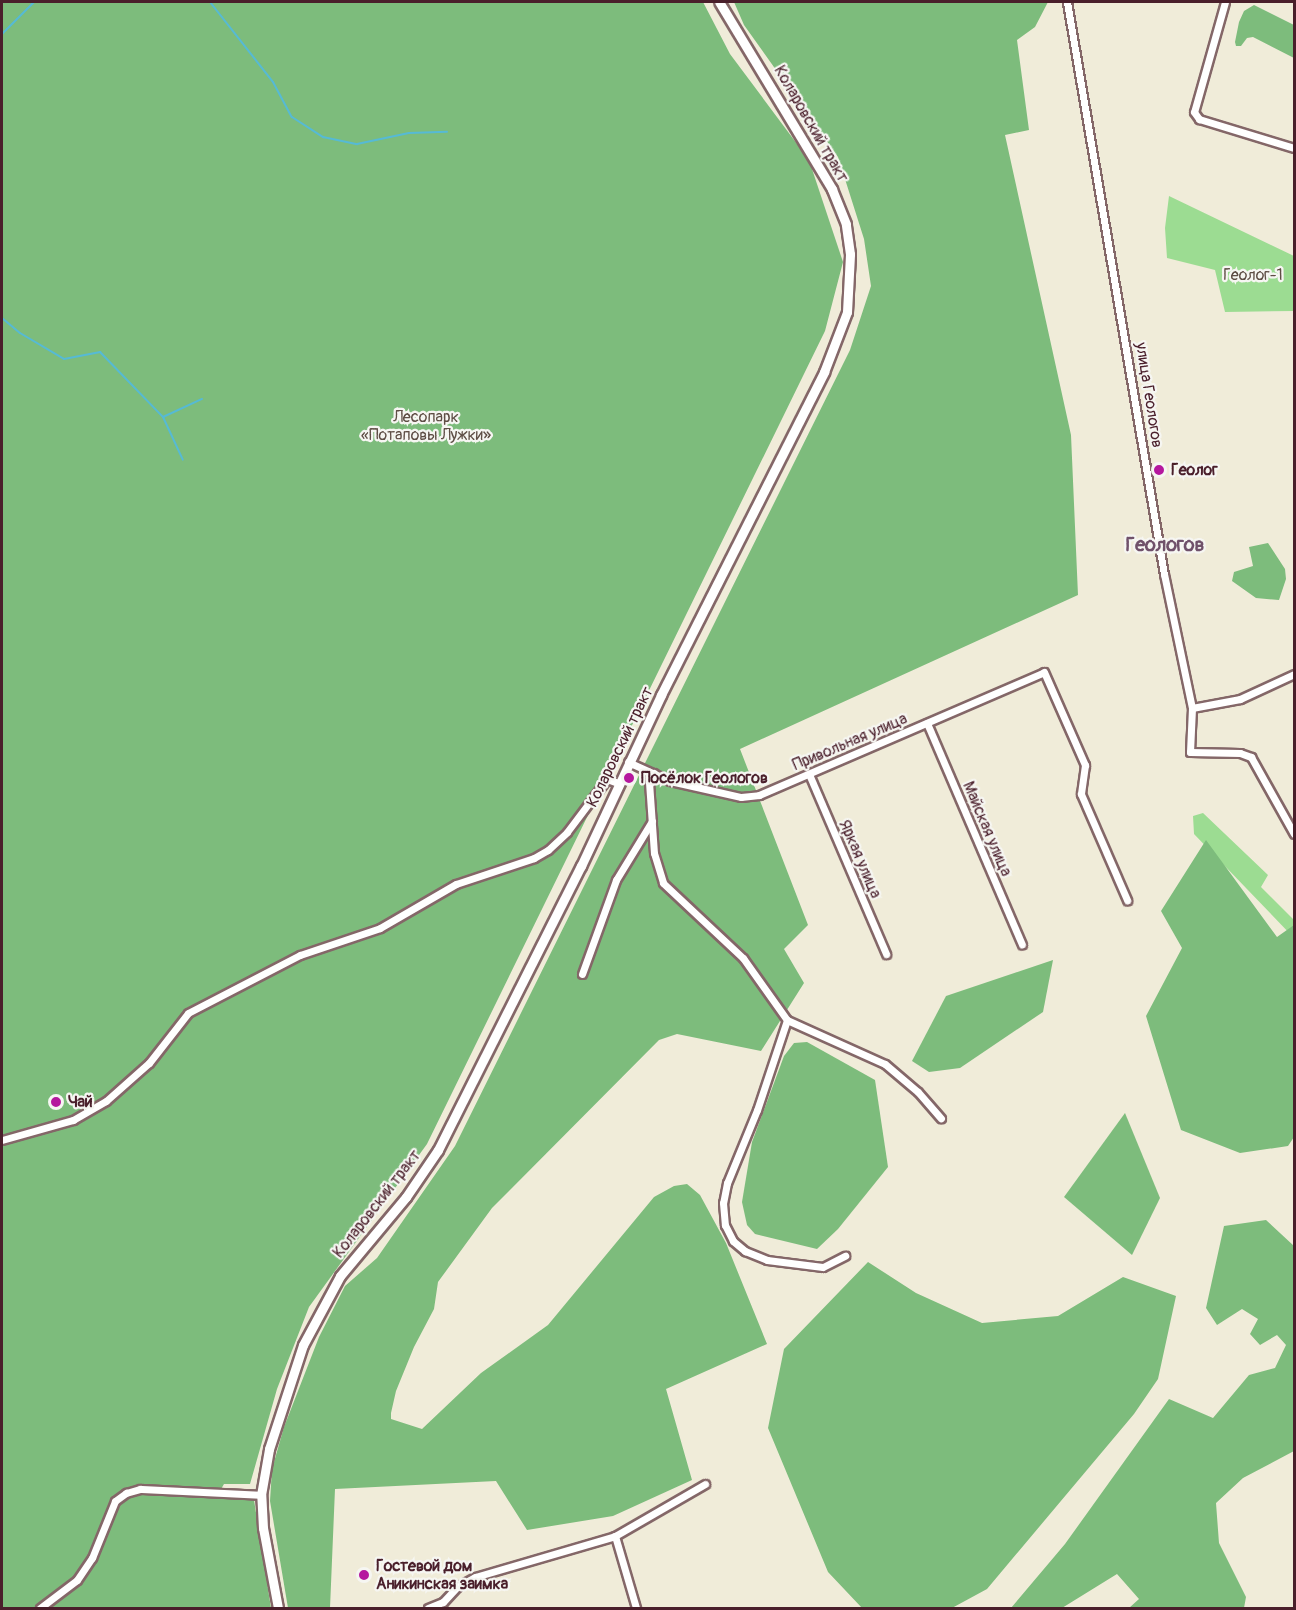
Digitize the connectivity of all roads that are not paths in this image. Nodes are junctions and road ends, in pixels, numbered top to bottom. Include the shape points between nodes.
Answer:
1 (719, 2) edge
2 (1067, 2) edge
3 (1224, 2) edge
4 (1294, 147) edge
5 (1294, 674) edge
6 (1192, 708) junction
7 (927, 723) junction
8 (628, 762) junction
9 (654, 773) junction
10 (809, 774) junction
11 (618, 783) junction
12 (652, 821) junction
13 (1294, 834) edge
14 (1127, 900) dead end
15 (1022, 945) dead end
16 (886, 954) dead end
17 (582, 974) dead end
18 (787, 1020) junction
19 (941, 1118) dead end
20 (2, 1140) edge
21 (845, 1256) dead end
22 (705, 1484) dead end
23 (261, 1495) junction
24 (615, 1536) junction
25 (40, 1608) edge
26 (278, 1608) edge
27 (428, 1608) edge
28 (636, 1608) edge

1 - 8 street, Коларовский тракт via 832,189 846,225 850,254 848,303 824,372
2 - 6 street, улица Геологов via 1162,563
3 - 4 street via 1194,112 1199,118
5 - 6 street via 1240,699
6 - 13 street, улица Геологов via 1190,752 1240,753 1251,757
7 - 10 street, Привольная улица
7 - 14 street, Привольная улица via 1044,672 1085,765 1081,794
7 - 15 street, Майская улица
8 - 9 street, Привольная улица
8 - 11 street, Коларовский тракт
9 - 10 street, Привольная улица via 670,781 741,797 759,795
9 - 12 street via 649,782
10 - 16 street, Яркая улица
11 - 20 street via 607,779 567,832 548,850 456,884 380,928 300,955 188,1013 148,1063 106,1101 73,1120
11 - 23 street, Коларовский тракт via 581,866 438,1150 406,1197 340,1276 321,1307 289,1382 269,1449
12 - 17 street via 616,880
12 - 18 street via 654,853 663,883 743,958
18 - 19 street via 885,1064
18 - 21 street via 727,1183 723,1203 726,1225 733,1241 767,1260 823,1267
22 - 24 street
23 - 25 street via 140,1489 126,1493 115,1501 92,1558 77,1580
23 - 26 street, Коларовский тракт
24 - 27 street via 475,1578
24 - 28 street

